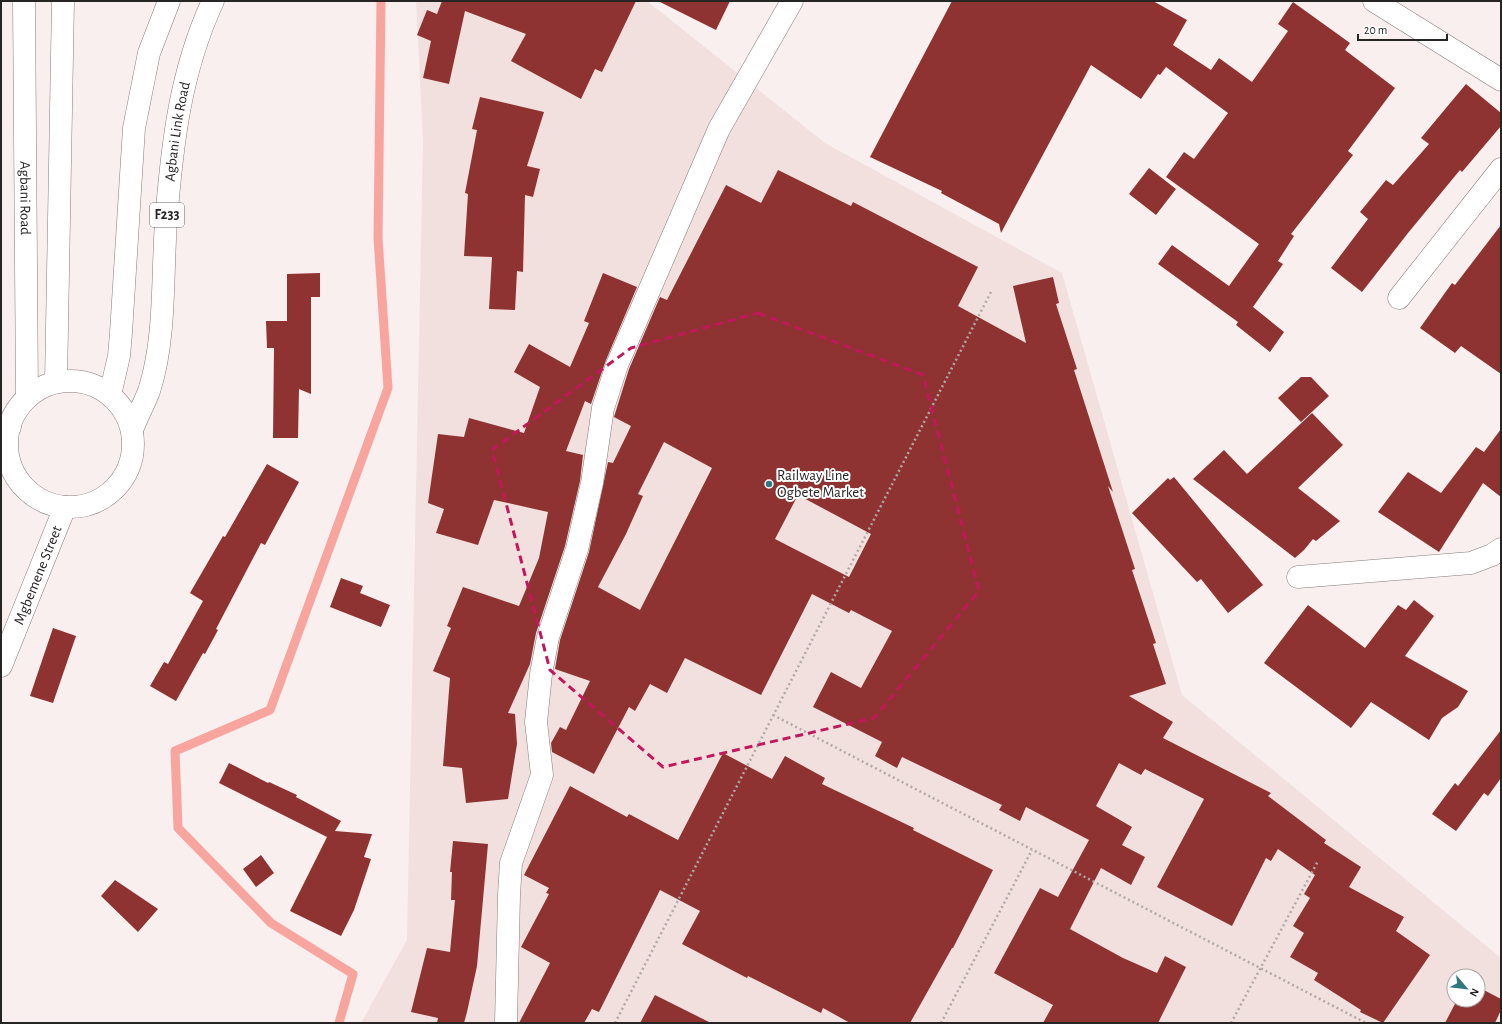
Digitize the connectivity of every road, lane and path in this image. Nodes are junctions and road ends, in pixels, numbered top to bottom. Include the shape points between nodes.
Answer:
1 (24, 1) edge
2 (64, 1) edge
3 (169, 1) edge
4 (213, 1) edge
5 (792, 1) edge
6 (1374, 1) edge
7 (1501, 80) edge
8 (1501, 169) edge
9 (992, 290) dead end
10 (1399, 298) dead end
11 (56, 382) junction
12 (27, 395) junction
13 (110, 395) junction
14 (5, 428) edge
15 (132, 430) junction
16 (66, 507) junction
17 (1501, 549) edge
18 (1298, 577) dead end
19 (1, 666) edge
20 (773, 715) junction
21 (1032, 850) junction
22 (1318, 861) dead end
23 (1261, 968) junction
24 (506, 1023) edge
25 (615, 1023) edge
26 (941, 1023) edge
27 (1231, 1023) edge
28 (1366, 1023) edge

1 - 12 main road, Agbani Road
2 - 11 main road
3 - 13 main road, F233 via 149,53 134,128 119,356
4 - 15 main road, Agbani Link Road / F233 via 180,100 166,222 159,346 149,391
5 - 24 main road via 719,129 617,365 603,408 592,483 577,549 548,637 541,674 536,722 542,774 511,863
6 - 7 main road
8 - 10 main road
9 - 20 path
11 - 12 main road, F233
11 - 13 main road, F233 via 74,381 90,384
12 - 14 main road, F233
13 - 15 main road, F233 via 122,407
14 - 16 main road, F233 via 8,452 15,475 31,494 42,501
15 - 16 main road, F233 via 131,459 118,485 94,502
16 - 19 main road, Mgbemene Street
17 - 18 main road via 1471,563
20 - 21 path
20 - 25 path
21 - 23 path
21 - 26 path
22 - 23 path
23 - 27 path
23 - 28 path

